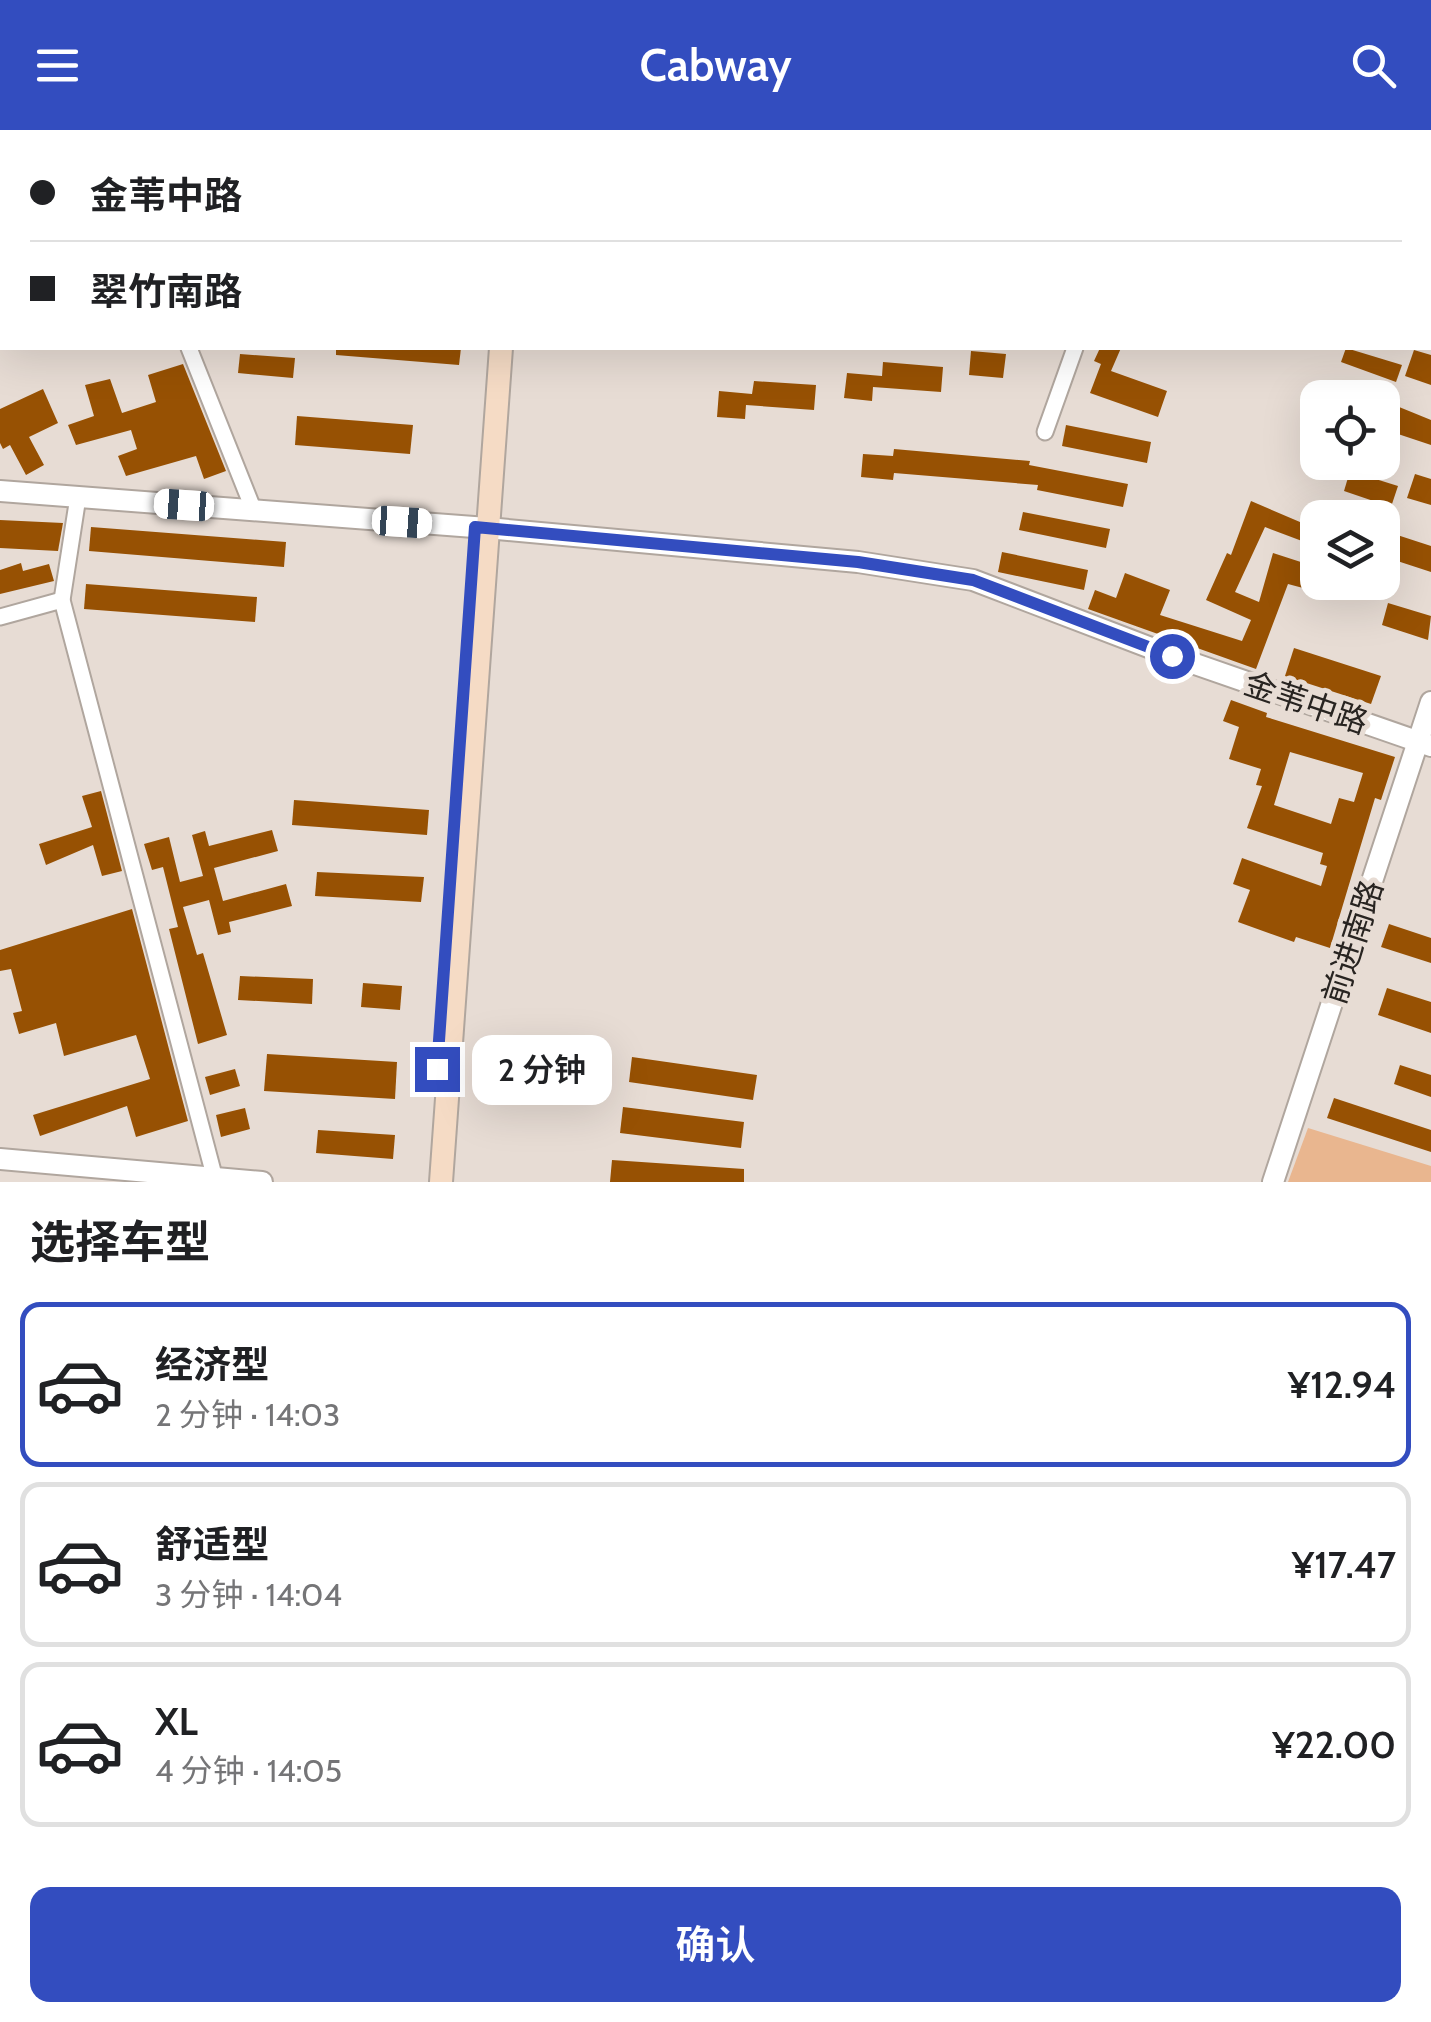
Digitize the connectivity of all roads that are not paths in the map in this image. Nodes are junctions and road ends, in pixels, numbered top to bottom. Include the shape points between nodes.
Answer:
1 (189, 350) edge
2 (488, 350) edge
3 (501, 350) edge
4 (1073, 350) edge
5 (1045, 432) dead end
6 (0, 492) edge
7 (78, 497) junction
8 (254, 510) junction
9 (481, 528) junction
10 (62, 600) junction
11 (0, 618) edge
12 (1431, 702) edge
13 (1425, 744) edge
14 (0, 1159) edge
15 (216, 1178) junction
16 (262, 1182) edge
17 (428, 1182) edge
18 (441, 1182) edge
19 (1273, 1182) edge

1 - 8 street
2 - 9 main road
3 - 9 main road
4 - 5 street
6 - 7 street, 金苇中路
7 - 8 street, 金苇中路
7 - 10 street
8 - 9 street, 金苇中路
9 - 13 street, 金苇中路 via 858,562 973,580
9 - 17 main road
9 - 18 main road
10 - 11 street
10 - 15 street
12 - 13 street, 前进南路
13 - 19 street, 前进南路
14 - 15 street
15 - 16 street

